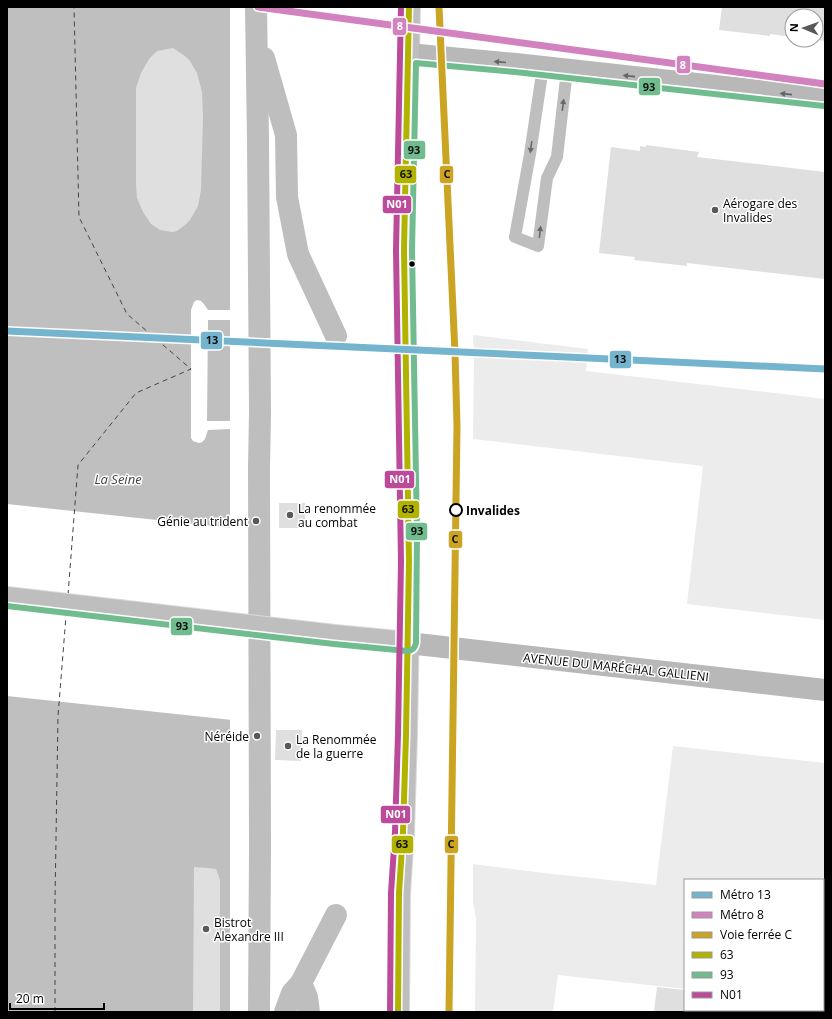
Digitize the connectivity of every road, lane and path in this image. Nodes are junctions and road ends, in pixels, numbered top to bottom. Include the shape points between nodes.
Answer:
1 (256, 7) edge
2 (410, 7) edge
3 (255, 30) junction
4 (408, 54) junction
5 (543, 67) junction
6 (567, 70) junction
7 (825, 98) edge
8 (336, 336) dead end
9 (7, 598) edge
10 (408, 643) junction
11 (825, 690) edge
12 (336, 915) dead end
13 (301, 983) junction
14 (259, 1012) edge
15 (285, 1012) edge
16 (309, 1012) edge
17 (398, 1012) edge

1 - 3 street
2 - 4 street
3 - 8 street via 286,135 287,197 298,254
3 - 14 street via 260,412
5 -> 4 street
4 - 10 street via 404,250 409,534
5 - 6 street
5 -> 6 lane via 515,237 538,246 547,178 557,157
7 -> 6 street
9 - 10 street, bridge
10 - 11 street, AVENUE DU MARÉCHAL GALLIENI
10 - 17 street via 399,900
12 - 13 street
13 - 15 street via 292,993
13 - 16 street via 307,997

